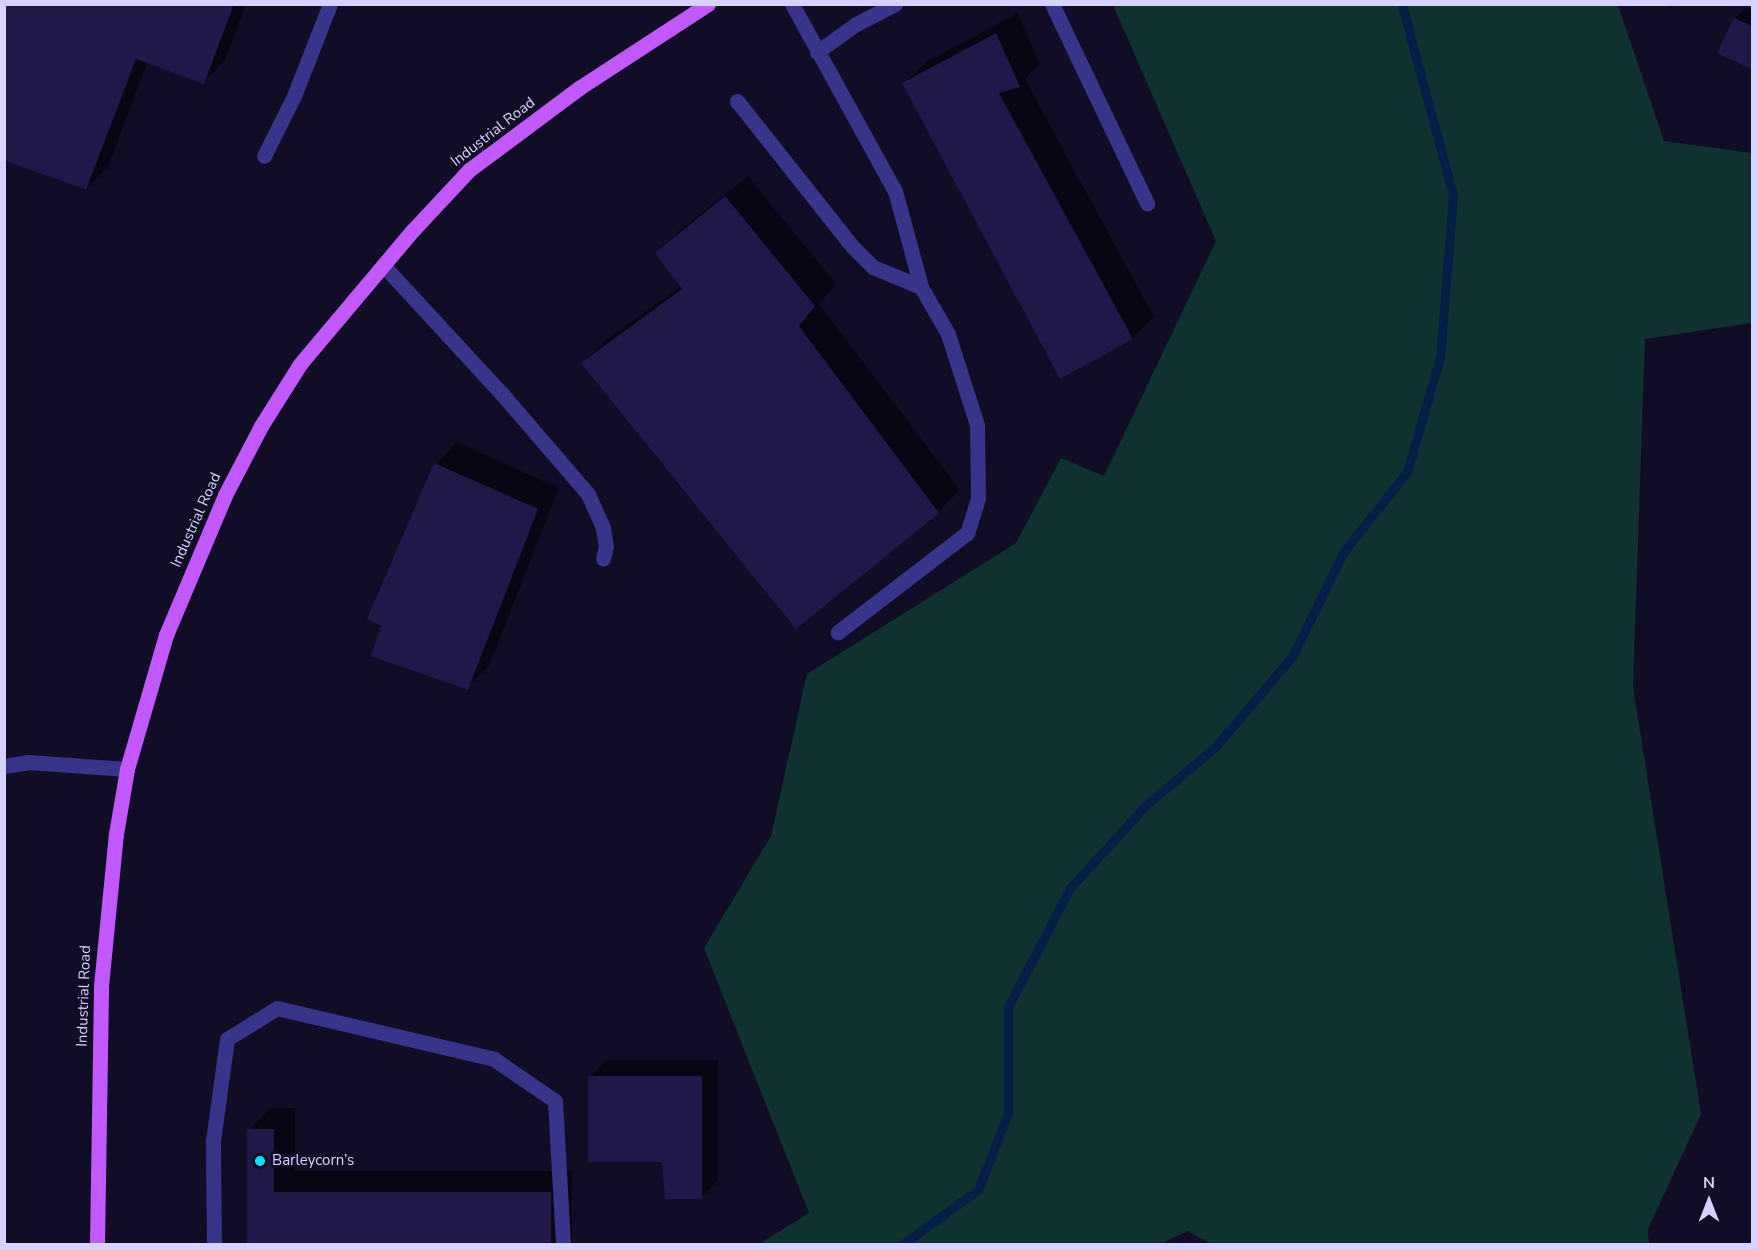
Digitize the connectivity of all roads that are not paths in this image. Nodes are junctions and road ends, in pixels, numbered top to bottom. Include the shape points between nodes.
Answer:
1 (330, 4) edge
2 (708, 4) edge
3 (792, 4) edge
4 (895, 4) edge
5 (1052, 4) edge
6 (818, 52) junction
7 (737, 100) dead end
8 (264, 156) dead end
9 (1147, 203) dead end
10 (383, 265) junction
11 (921, 287) junction
12 (603, 559) dead end
13 (838, 632) dead end
14 (4, 766) edge
15 (127, 769) junction
16 (97, 1245) edge
17 (214, 1245) edge
18 (563, 1245) edge

1 - 8 lane via 294,96
2 - 10 main road, Industrial Road via 579,88 469,170
3 - 6 lane
4 - 6 lane via 856,24
5 - 9 lane
6 - 11 lane via 895,191
7 - 11 lane via 852,246 873,267
10 - 12 lane via 588,494 603,528
10 - 15 main road, Industrial Road via 300,364 261,426 225,495 166,635
11 - 13 lane via 948,334 977,425 978,498 967,533
14 - 15 lane via 28,762
15 - 16 main road, Industrial Road via 112,863 101,986
17 - 18 lane via 213,1141 227,1039 277,1008 494,1059 555,1101

